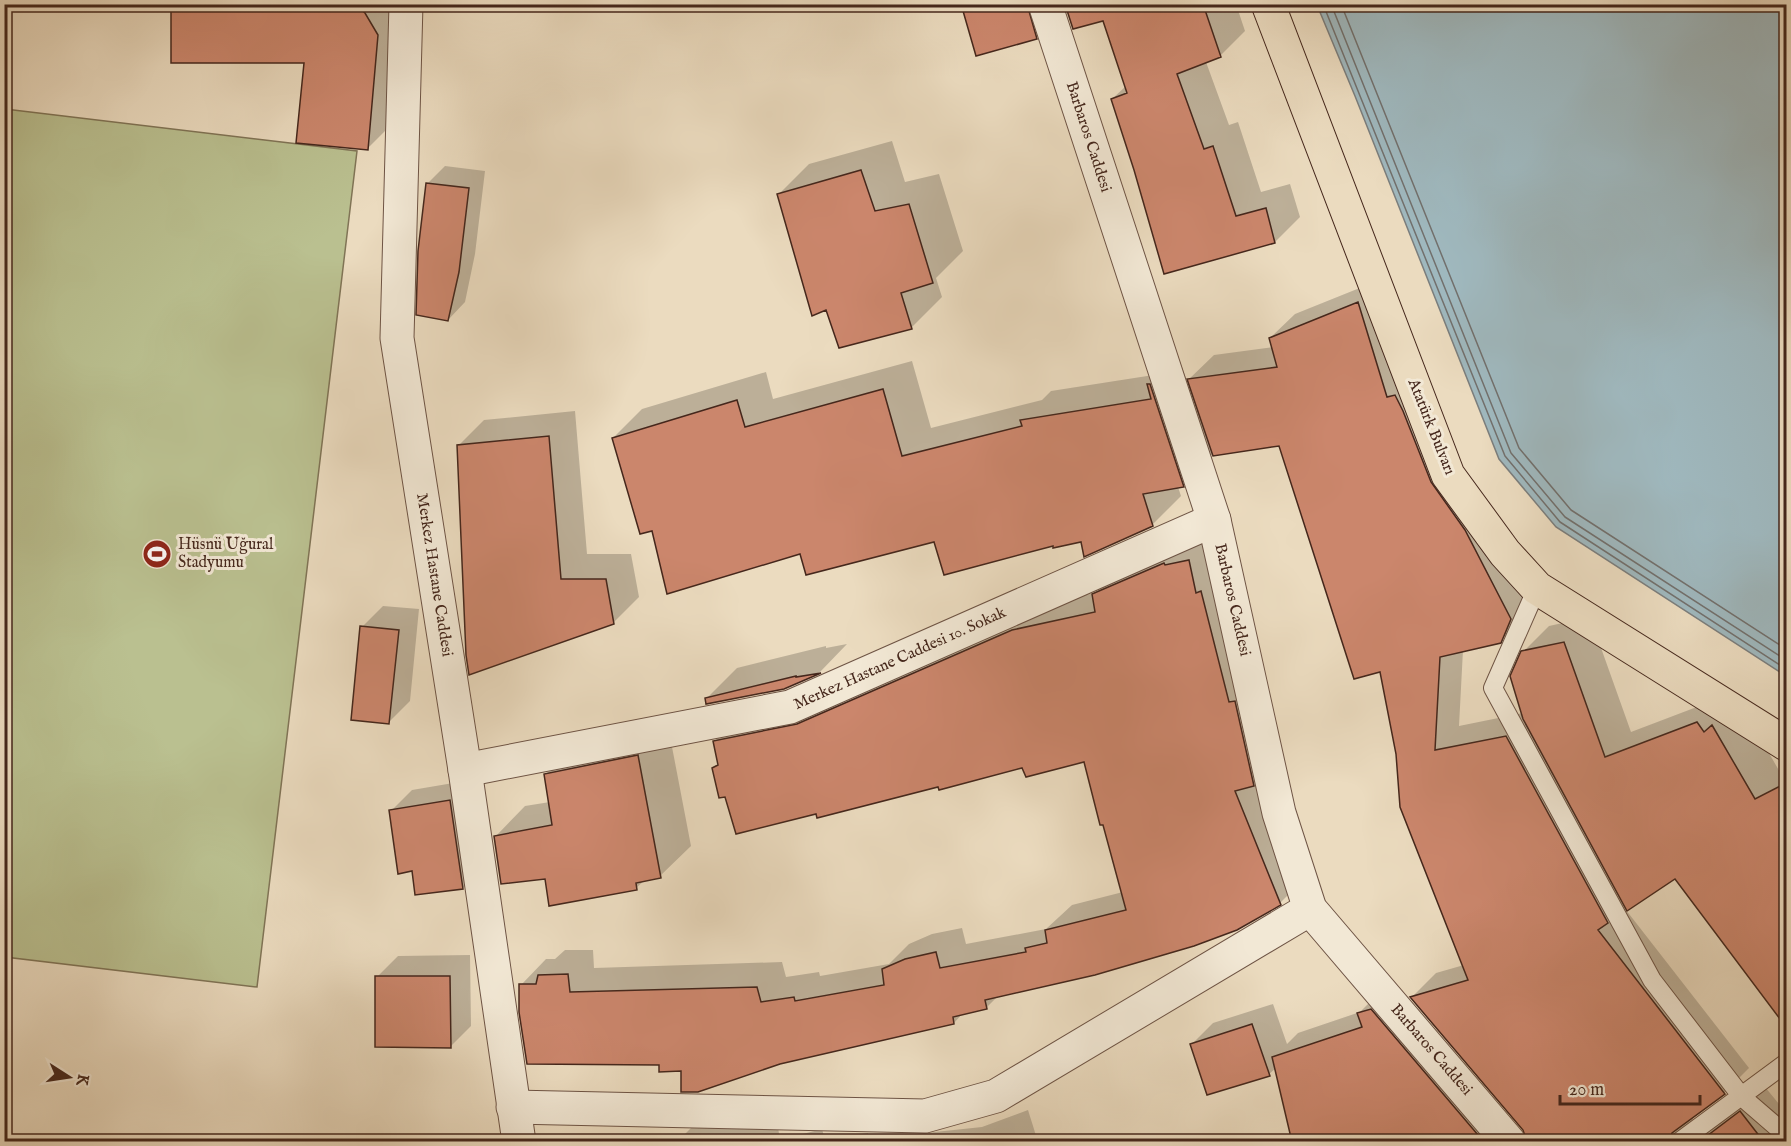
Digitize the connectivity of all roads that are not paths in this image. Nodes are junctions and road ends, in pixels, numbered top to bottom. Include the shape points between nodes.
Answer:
1 (406, 4) edge
2 (1045, 4) edge
3 (1268, 4) edge
4 (1214, 520) junction
5 (1537, 588) junction
6 (1786, 744) edge
7 (465, 770) junction
8 (1310, 909) junction
9 (1786, 1063) edge
10 (1742, 1096) junction
11 (513, 1107) junction
12 (1786, 1135) edge
13 (519, 1142) edge
14 (1509, 1142) edge
15 (1679, 1142) edge

1 - 7 street, Merkez Hastane Caddesi via 397,338
2 - 4 street, Barbaros Caddesi
3 - 5 main road, Atatürk Bulvarı via 1448,476
4 - 7 street, Merkez Hastane Caddesi 10. Sokak via 790,707
4 - 8 street, Barbaros Caddesi via 1279,813
5 - 6 main road, Atatürk Bulvarı
5 - 10 lane via 1492,688 1652,980
7 - 11 street, Merkez Hastane Caddesi
8 - 11 street via 996,1096 925,1116
8 - 14 street, Barbaros Caddesi
9 - 10 lane
10 - 12 lane
10 - 15 lane
11 - 13 street, Merkez Hastane Caddesi

